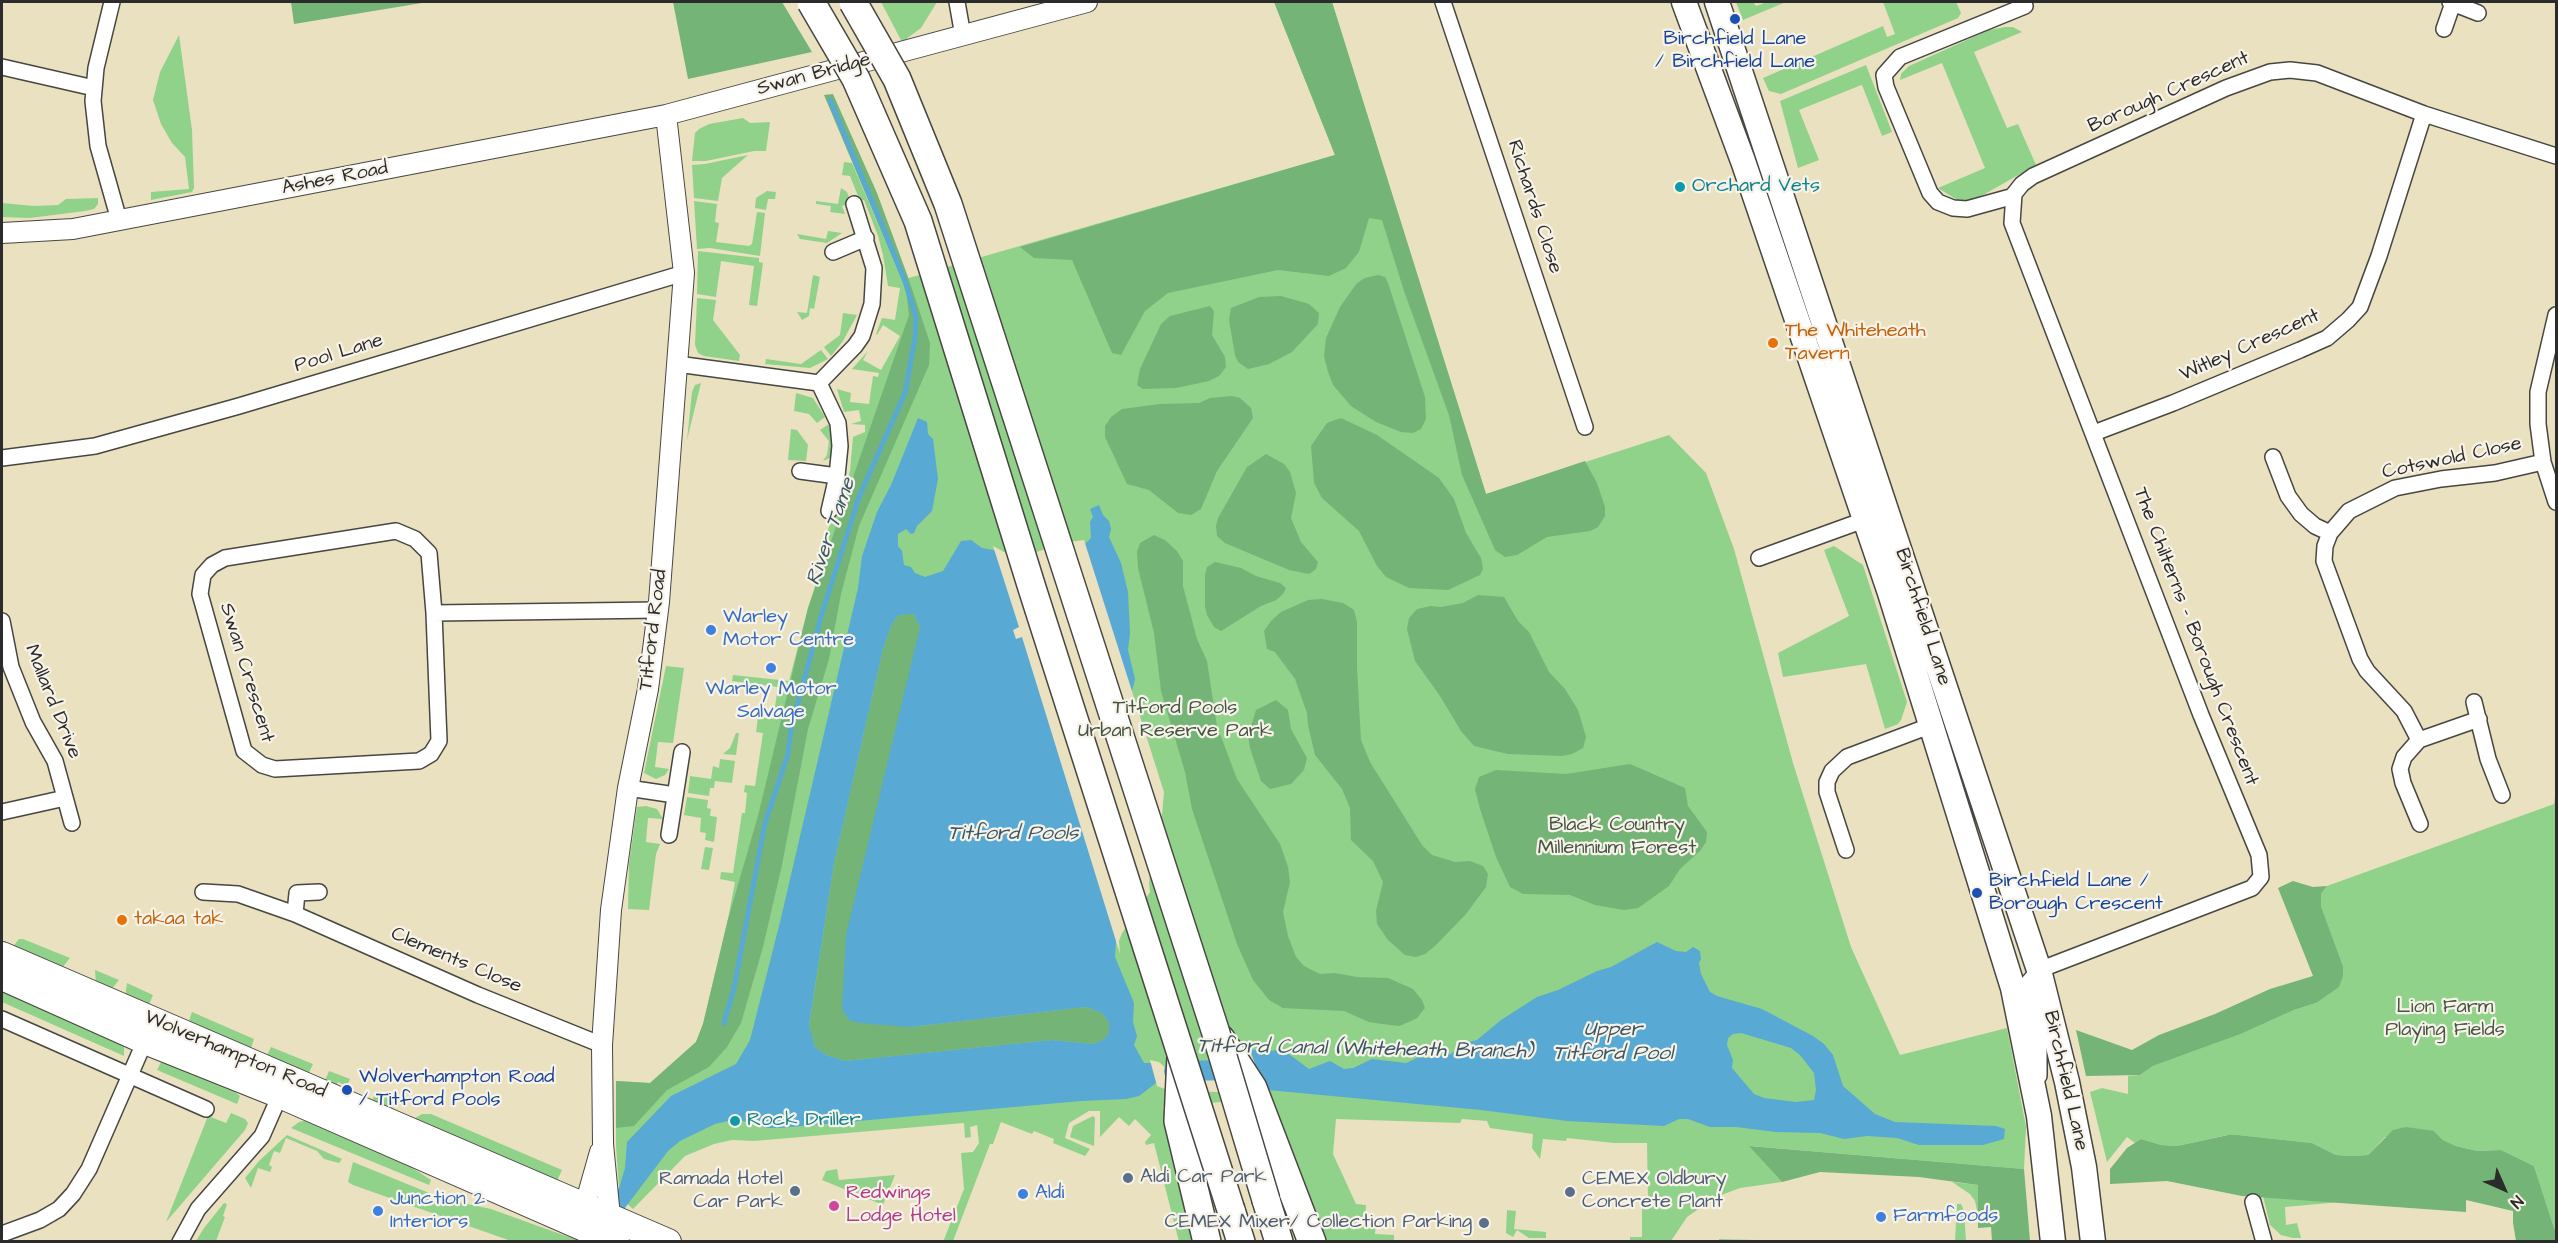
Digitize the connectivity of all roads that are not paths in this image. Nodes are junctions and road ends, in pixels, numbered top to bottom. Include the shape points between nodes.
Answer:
1 (112, 2) edge
2 (811, 2) edge
3 (853, 2) edge
4 (957, 2) edge
5 (1443, 2) edge
6 (1684, 2) edge
7 (1717, 2) edge
8 (2451, 2) edge
9 (1075, 3) edge
10 (2025, 6) dead end
11 (2478, 13) dead end
12 (2444, 29) dead end
13 (963, 36) junction
14 (2, 67) edge
15 (94, 88) junction
16 (2424, 114) junction
17 (666, 115) junction
18 (2556, 156) edge
19 (2014, 196) junction
20 (854, 204) dead end
21 (119, 220) junction
22 (2, 233) edge
23 (866, 238) junction
24 (833, 252) dead end
25 (684, 273) junction
26 (2556, 315) edge
27 (677, 364) junction
28 (819, 383) junction
29 (1585, 427) dead end
30 (2094, 433) junction
31 (2273, 457) dead end
32 (2, 458) edge
33 (2543, 462) junction
34 (800, 471) dead end
35 (837, 476) junction
36 (2556, 502) edge
37 (829, 511) dead end
38 (1864, 520) junction
39 (2330, 533) junction
40 (1759, 558) dead end
41 (658, 610) junction
42 (435, 613) junction
43 (2, 621) edge
44 (2474, 702) dead end
45 (1932, 725) junction
46 (2480, 725) junction
47 (2419, 740) junction
48 (682, 752) dead end
49 (628, 788) junction
50 (675, 795) junction
51 (2502, 795) dead end
52 (65, 798) junction
53 (2, 812) edge
54 (72, 823) dead end
55 (2420, 824) dead end
56 (669, 835) dead end
57 (1846, 850) dead end
58 (203, 892) dead end
59 (319, 892) dead end
60 (295, 914) junction
61 (2, 955) edge
62 (2039, 970) junction
63 (2, 977) edge
64 (2, 1018) edge
65 (1215, 1030) junction
66 (150, 1031) junction
67 (602, 1045) junction
68 (1182, 1056) junction
69 (129, 1075) junction
70 (280, 1095) junction
71 (206, 1110) dead end
72 (2039, 1116) junction
73 (2253, 1202) dead end
74 (617, 1227) edge
75 (1204, 1231) edge
76 (2, 1234) edge
77 (180, 1242) edge
78 (1241, 1242) edge
79 (1279, 1242) edge
80 (1312, 1242) edge
81 (2053, 1242) edge
82 (2093, 1242) edge
83 (2264, 1242) edge

1 - 15 street
2 - 68 highway, bridge via 856,80 918,221
3 - 65 highway, bridge via 897,79 948,204
4 - 13 street
5 - 29 street, Richards Close
6 - 38 main road, Birchfield Lane via 1743,161
7 - 62 main road, Birchfield Lane
8 - 11 street
8 - 12 street
9 - 13 street, Swan Bridge
10 - 19 street, Borough Crescent via 1900,57 1884,75 1930,194 1938,202 1967,209
13 - 17 street, Swan Bridge
14 - 15 street
15 - 21 street via 98,146
16 - 18 street, Borough Crescent
16 - 19 street, Borough Crescent via 2317,74 2270,72 2226,88 2033,176
16 - 30 street, Witley Crescent via 2379,256 2360,307 2348,320 2327,338
17 - 21 street, Ashes Road
17 - 25 street, Titford Road
19 - 30 street via 2012,223
20 - 23 street
21 - 22 street, Ashes Road via 65,230
23 - 24 street
23 - 28 street via 875,280 868,321 855,346
25 - 27 street, Titford Road
25 - 32 street, Pool Lane via 95,446
26 - 33 street via 2538,392
27 - 28 street
27 - 41 street, Titford Road
28 - 35 street via 838,423
30 - 62 street, The Chilterns - Borough Crescent via 2201,715 2259,855 2261,877 2252,888
31 - 39 street via 2288,496 2301,514
33 - 36 street
33 - 39 street, Cotswold Close via 2395,489 2349,511
34 - 35 street
35 - 37 street
38 - 40 street
38 - 45 main road, Birchfield Lane
39 - 47 street via 2324,561 2360,659 2404,711
41 - 42 street
41 - 49 street, Titford Road via 648,689
42 - 42 street, Swan Crescent via 439,741 431,754 419,760 275,769 244,752 200,594 200,581 212,565 225,558 396,531 415,539 429,553
43 - 52 street, Mallard Drive via 11,667 54,761
44 - 46 street
45 - 57 street via 1847,757 1832,771 1827,792
45 - 72 main road, Birchfield Lane via 2013,988
46 - 47 street
46 - 51 street
47 - 55 street via 2404,757 2400,769
48 - 50 street
49 - 50 street
49 - 67 street, Titford Road via 611,910
50 - 56 street
52 - 53 street
52 - 54 street, Mallard Drive
58 - 60 street, Clements Close via 238,894
59 - 60 street via 297,893
60 - 67 street, Clements Close
61 - 66 highway, Wolverhampton Road
62 - 72 street via 2027,984 2039,1048
62 - 82 main road, Birchfield Lane via 2084,1167
63 - 66 highway, Wolverhampton Road
64 - 69 street
65 - 79 highway, bridge
65 - 80 highway, bridge via 1253,1088
66 - 69 street
66 - 70 highway, Wolverhampton Road
66 - 74 highway, Wolverhampton Road
67 - 74 street, Titford Road via 603,1144
68 - 75 highway via 1178,1121
68 - 78 highway, bridge
69 - 71 street
69 - 76 street via 89,1169 73,1194 59,1209 40,1220
70 - 74 highway, Wolverhampton Road
70 - 77 street via 262,1136 198,1209
72 - 81 main road, Birchfield Lane
73 - 83 street

